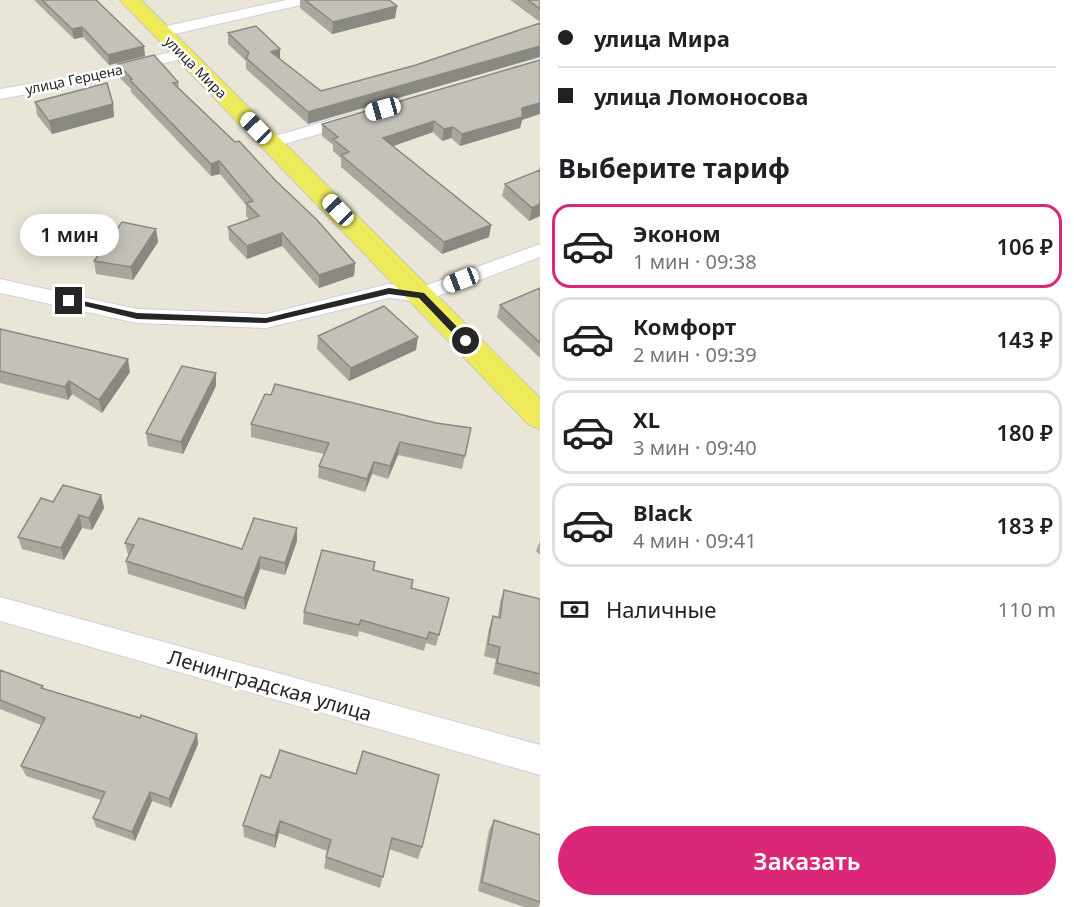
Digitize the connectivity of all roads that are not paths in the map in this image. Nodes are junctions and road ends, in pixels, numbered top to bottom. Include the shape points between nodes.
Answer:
1 (130, 0) edge
2 (304, 0) edge
3 (162, 32) junction
4 (184, 54) junction
5 (0, 94) edge
6 (372, 112) edge
7 (271, 142) junction
8 (540, 250) edge
9 (0, 286) edge
10 (421, 295) junction
11 (540, 417) edge
12 (0, 609) edge
13 (540, 760) edge

1 - 3 main road, улица Мира
2 - 3 street
3 - 4 main road, улица Мира
4 - 5 street, улица Герцена
4 - 7 main road, улица Мира
6 - 7 street
7 - 10 main road, улица Мира
8 - 10 street
9 - 10 street via 137,316 266,321 389,291
10 - 11 main road, улица Мира
12 - 13 street, Ленинградская улица

